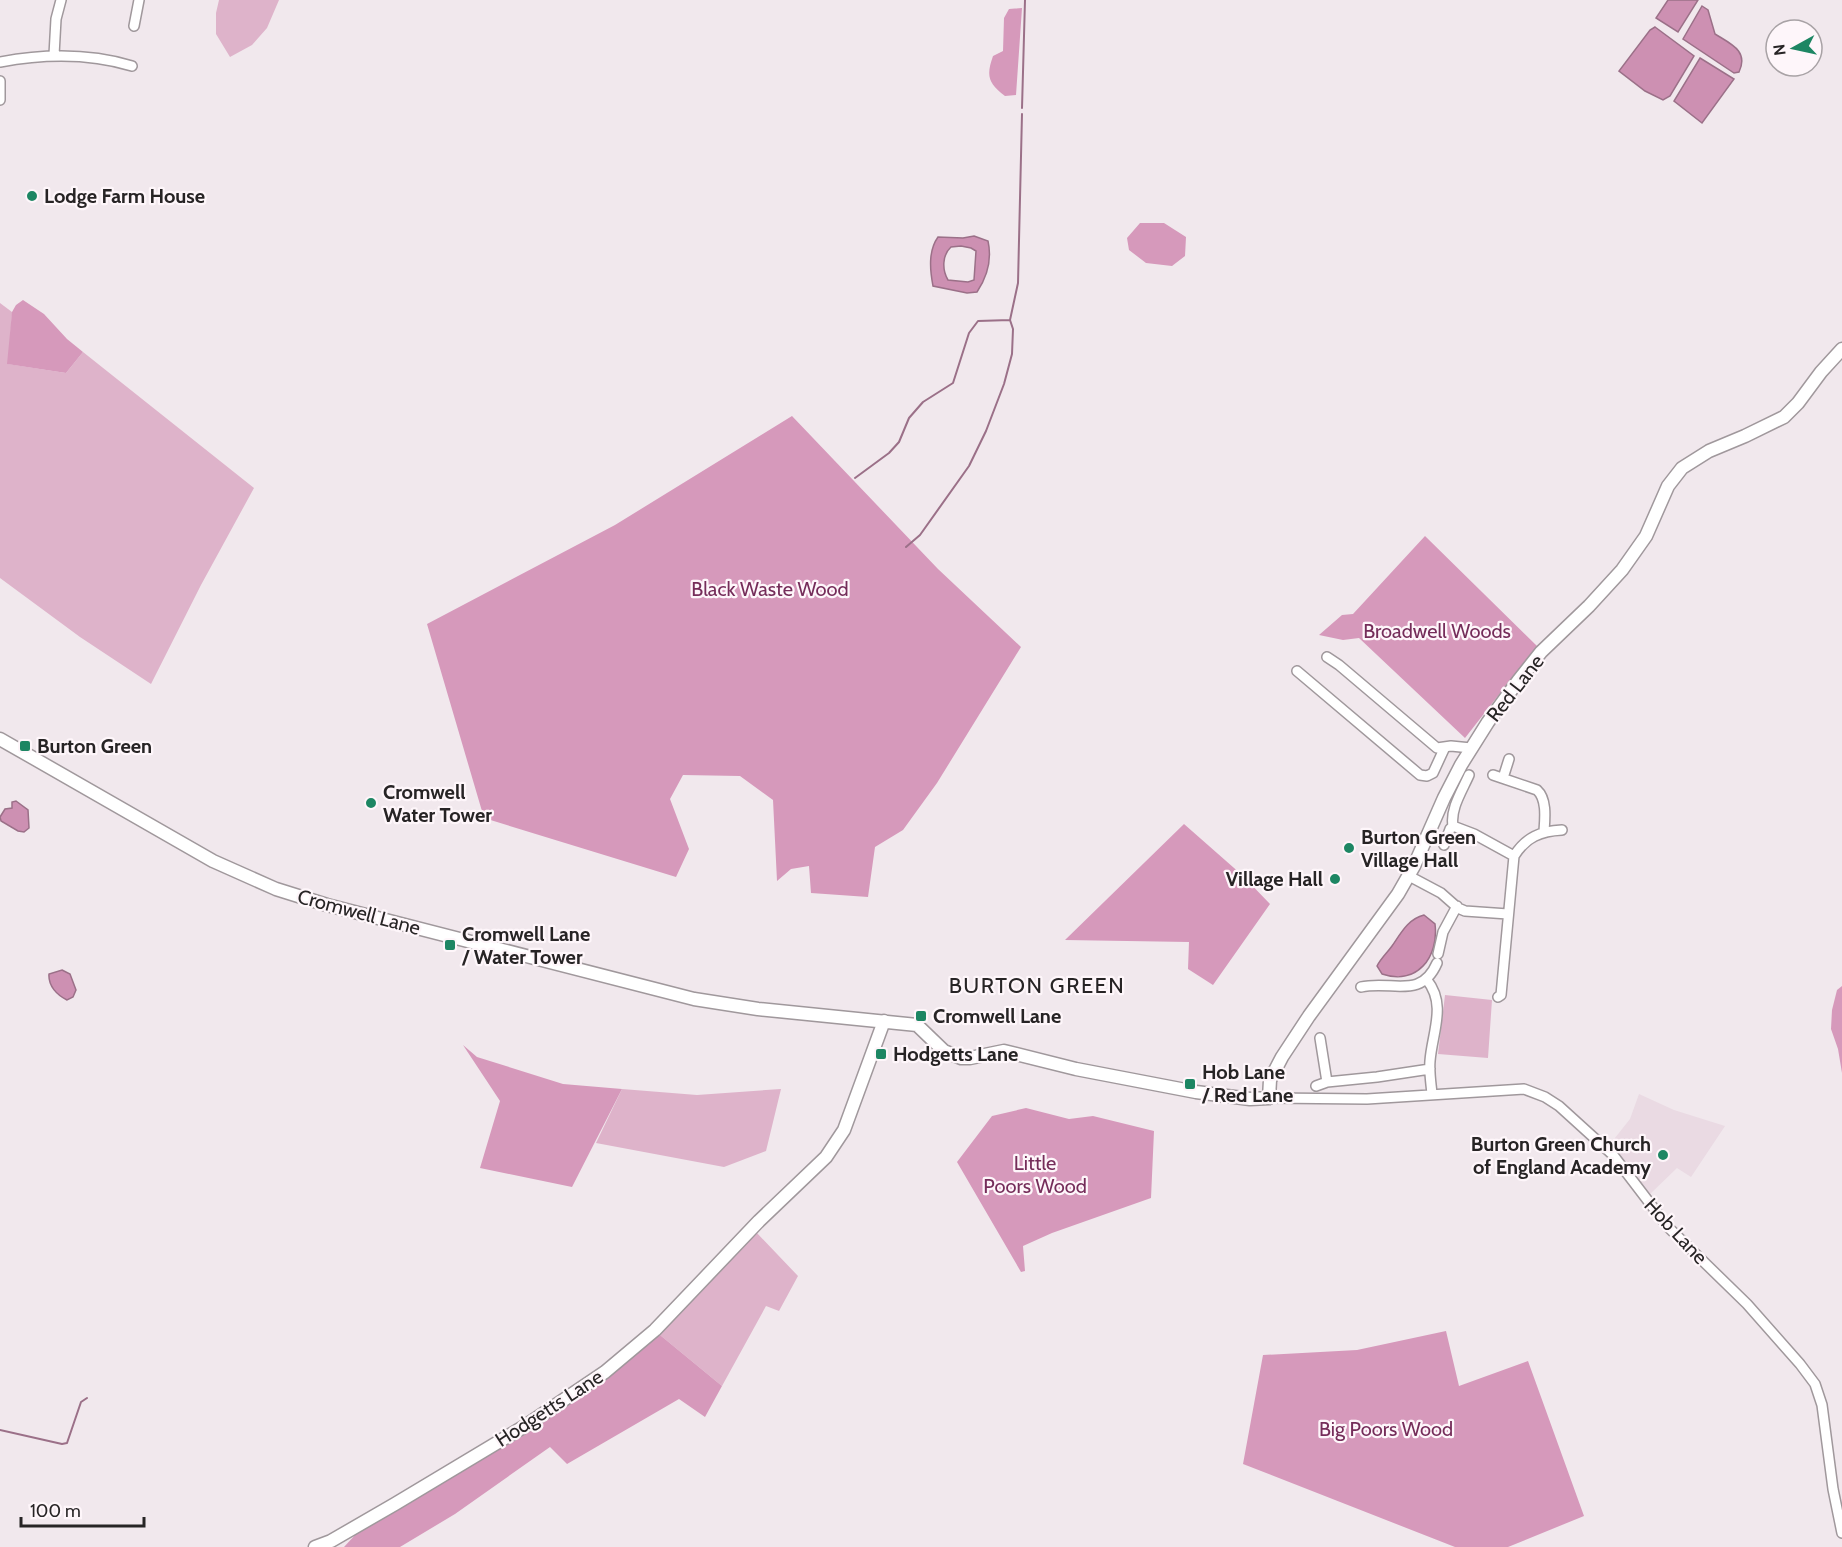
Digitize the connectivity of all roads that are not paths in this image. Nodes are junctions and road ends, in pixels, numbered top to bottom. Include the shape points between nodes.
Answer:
1 (61, 0) edge
2 (139, 0) edge
3 (134, 26) dead end
4 (54, 55) junction
5 (0, 62) edge
6 (132, 66) dead end
7 (0, 81) edge
8 (0, 100) edge
9 (1842, 349) edge
10 (1327, 657) dead end
11 (1297, 671) dead end
12 (0, 739) edge
13 (1445, 747) junction
14 (1471, 748) junction
15 (1509, 759) dead end
16 (1469, 775) dead end
17 (1493, 775) dead end
18 (1503, 778) junction
19 (1453, 826) junction
20 (1562, 830) dead end
21 (1544, 831) junction
22 (1444, 845) dead end
23 (1514, 856) junction
24 (1409, 876) junction
25 (1457, 906) junction
26 (1508, 914) junction
27 (1427, 980) junction
28 (1360, 987) dead end
29 (1498, 997) dead end
30 (884, 1021) junction
31 (1320, 1038) dead end
32 (1430, 1069) junction
33 (1327, 1082) junction
34 (1316, 1086) dead end
35 (1432, 1094) junction
36 (1269, 1098) junction
37 (1842, 1533) edge
38 (315, 1547) edge

1 - 4 street
2 - 3 street
4 - 5 street
4 - 6 street
7 - 8 street
9 - 14 street, Red Lane via 1784,417 1709,451 1682,468 1668,486 1646,536 1627,564 1541,652
10 - 13 street via 1437,748
11 - 13 street via 1420,775 1434,773
12 - 30 street, Cromwell Lane via 194,851 291,894 694,999
13 - 14 street
14 - 24 street, Red Lane
15 - 18 street
16 - 19 street via 1452,815
17 - 18 street
18 - 21 street via 1541,794
19 - 22 street
19 - 23 street
20 - 21 street
21 - 23 street via 1530,838
23 - 26 street
24 - 25 street via 1441,892
24 - 36 street, Red Lane via 1292,1041 1270,1080
25 - 26 street
25 - 27 street via 1443,932
26 - 29 street
27 - 28 street via 1413,986
27 - 32 street via 1438,1008
30 - 36 street, Cromwell Lane via 917,1025 944,1051 961,1058 998,1051 1196,1092
30 - 38 street, Hodgetts Lane via 844,1130 826,1157 655,1330 605,1372 525,1426
31 - 33 street
32 - 33 street
32 - 35 street
33 - 34 street
35 - 36 street, Hob Lane via 1367,1099
35 - 37 street, Hob Lane via 1524,1089 1558,1106 1613,1155 1668,1227 1747,1304 1815,1384 1822,1404

